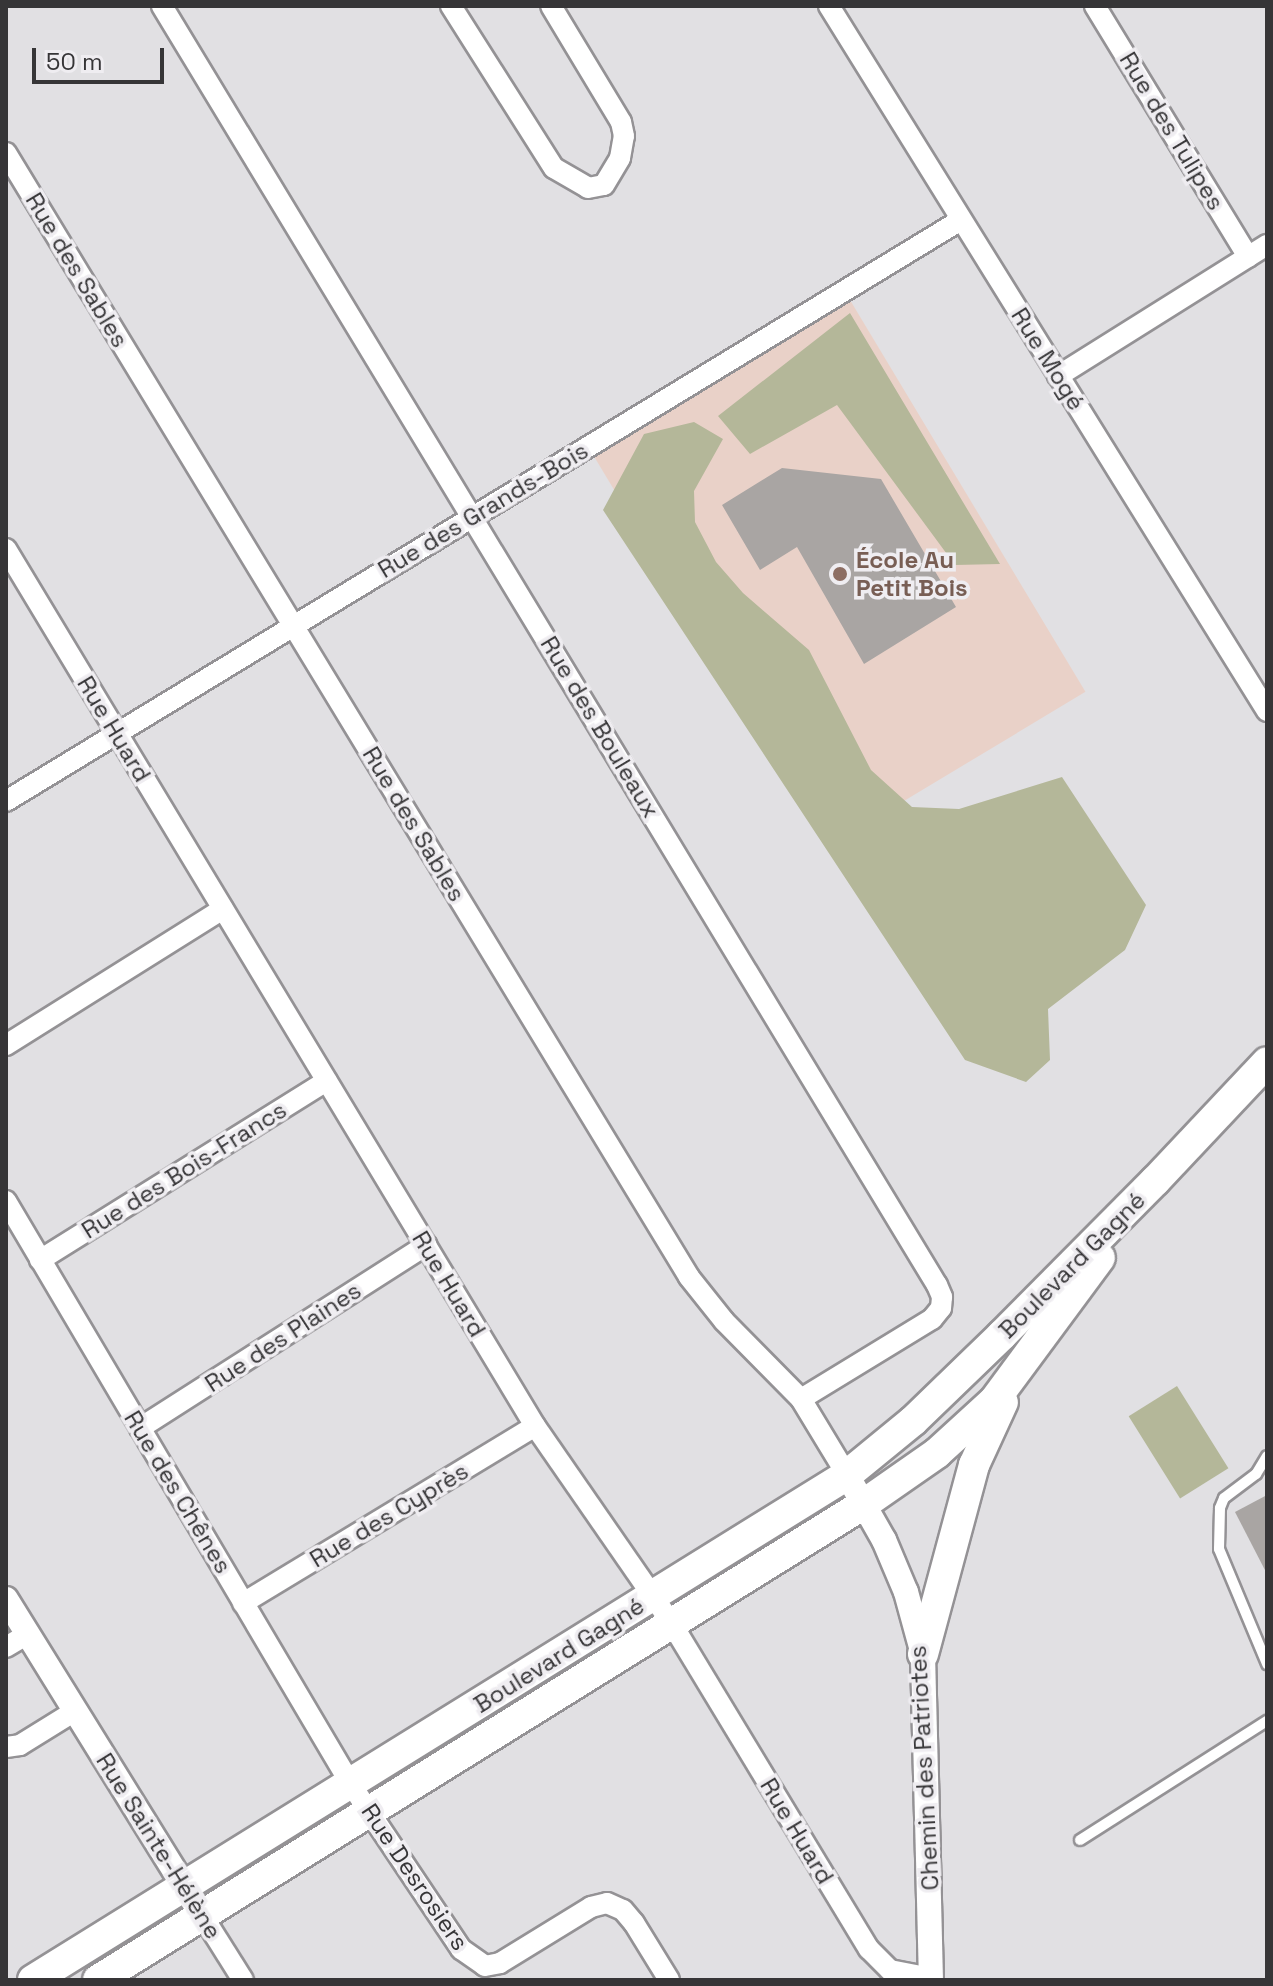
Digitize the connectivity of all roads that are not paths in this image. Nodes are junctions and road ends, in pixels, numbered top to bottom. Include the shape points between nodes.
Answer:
1 (162, 6) edge
2 (451, 6) edge
3 (551, 6) edge
4 (829, 6) edge
5 (1095, 6) edge
6 (6, 153) edge
7 (961, 220) junction
8 (1267, 245) edge
9 (1248, 257) junction
10 (1058, 376) junction
11 (472, 515) junction
12 (6, 549) edge
13 (293, 625) junction
14 (1267, 711) edge
15 (117, 733) junction
16 (6, 801) edge
17 (223, 909) junction
18 (6, 1045) edge
19 (1267, 1062) edge
20 (327, 1081) junction
21 (1155, 1181) junction
22 (6, 1201) edge
23 (426, 1245) junction
24 (40, 1260) junction
25 (1018, 1372) junction
26 (801, 1399) junction
27 (535, 1426) junction
28 (140, 1428) junction
29 (1267, 1456) edge
30 (847, 1475) junction
31 (864, 1504) junction
32 (652, 1597) junction
33 (6, 1599) edge
34 (243, 1603) junction
35 (672, 1624) junction
36 (28, 1634) junction
37 (6, 1647) edge
38 (923, 1654) junction
39 (1267, 1664) edge
40 (75, 1711) junction
41 (1267, 1721) edge
42 (6, 1747) edge
43 (350, 1783) junction
44 (370, 1811) junction
45 (1080, 1840) dead end
46 (185, 1886) junction
47 (202, 1915) junction
48 (931, 1979) edge
49 (33, 1980) edge
50 (98, 1980) edge
51 (243, 1980) edge
52 (669, 1980) edge

1 - 11 street, Rue des Bouleaux
2 - 3 street via 554,168 588,188 604,185 620,158 621,122
4 - 7 street, Rue Mogé
5 - 9 street, Rue des Tulipes
6 - 13 street, Rue des Sables
7 - 10 street, Rue Mogé
7 - 11 street, Rue des Grands-Bois
8 - 9 street
9 - 10 street
10 - 14 street, Rue Mogé
11 - 13 street, Rue des Grands-Bois
11 - 26 street, Rue des Bouleaux via 942,1297 932,1319
12 - 15 street, Rue Huard
13 - 15 street, Rue des Grands-Bois
13 - 26 street, Rue des Sables via 689,1277
15 - 16 street, Rue des Grands-Bois
15 - 17 street, Rue Huard
17 - 18 street
17 - 20 street, Rue Huard
19 - 21 main road
20 - 23 street, Rue Huard
20 - 24 street, Rue des Bois-Francs
21 - 25 main road, Boulevard Gagné
21 - 30 main road, Boulevard Gagné via 913,1421
22 - 24 street, Rue des Chênes
23 - 27 street, Rue Huard
23 - 28 street, Rue des Plaines
24 - 28 street, Rue des Chênes
25 - 31 main road, Boulevard Gagné via 937,1453
25 - 38 main road via 974,1465
26 - 30 street, Rue des Sables
27 - 32 street, Rue Huard
27 - 34 street, Rue des Cyprès
28 - 34 street, Rue des Chênes
29 - 39 lane via 1256,1474 1224,1498 1219,1549
30 - 31 street, Chemin des Patriotes
30 - 32 main road, Boulevard Gagné
31 - 35 main road, Boulevard Gagné
31 - 38 street, Chemin des Patriotes via 906,1592
32 - 35 street, Rue Huard
32 - 43 main road, Boulevard Gagné
33 - 36 street, Rue Sainte-Hélène
34 - 43 street, Rue des Chênes
35 - 44 main road, Boulevard Gagné
35 - 48 street, Rue Huard via 869,1949 890,1970
36 - 37 street
36 - 40 street, Rue Sainte-Hélène
38 - 48 street, Chemin des Patriotes
40 - 42 street via 20,1745
40 - 46 street, Rue Sainte-Hélène
41 - 45 lane
43 - 44 street, Rue Desrosiers
43 - 46 main road, Boulevard Gagné
44 - 47 main road, Boulevard Gagné
44 - 52 street, Rue Desrosiers via 473,1960 485,1966 500,1963 591,1907 607,1903 634,1923
46 - 47 street, Rue Sainte-Hélène
46 - 49 main road, Boulevard Gagné
47 - 50 main road, Boulevard Gagné
47 - 51 street, Rue Sainte-Hélène

